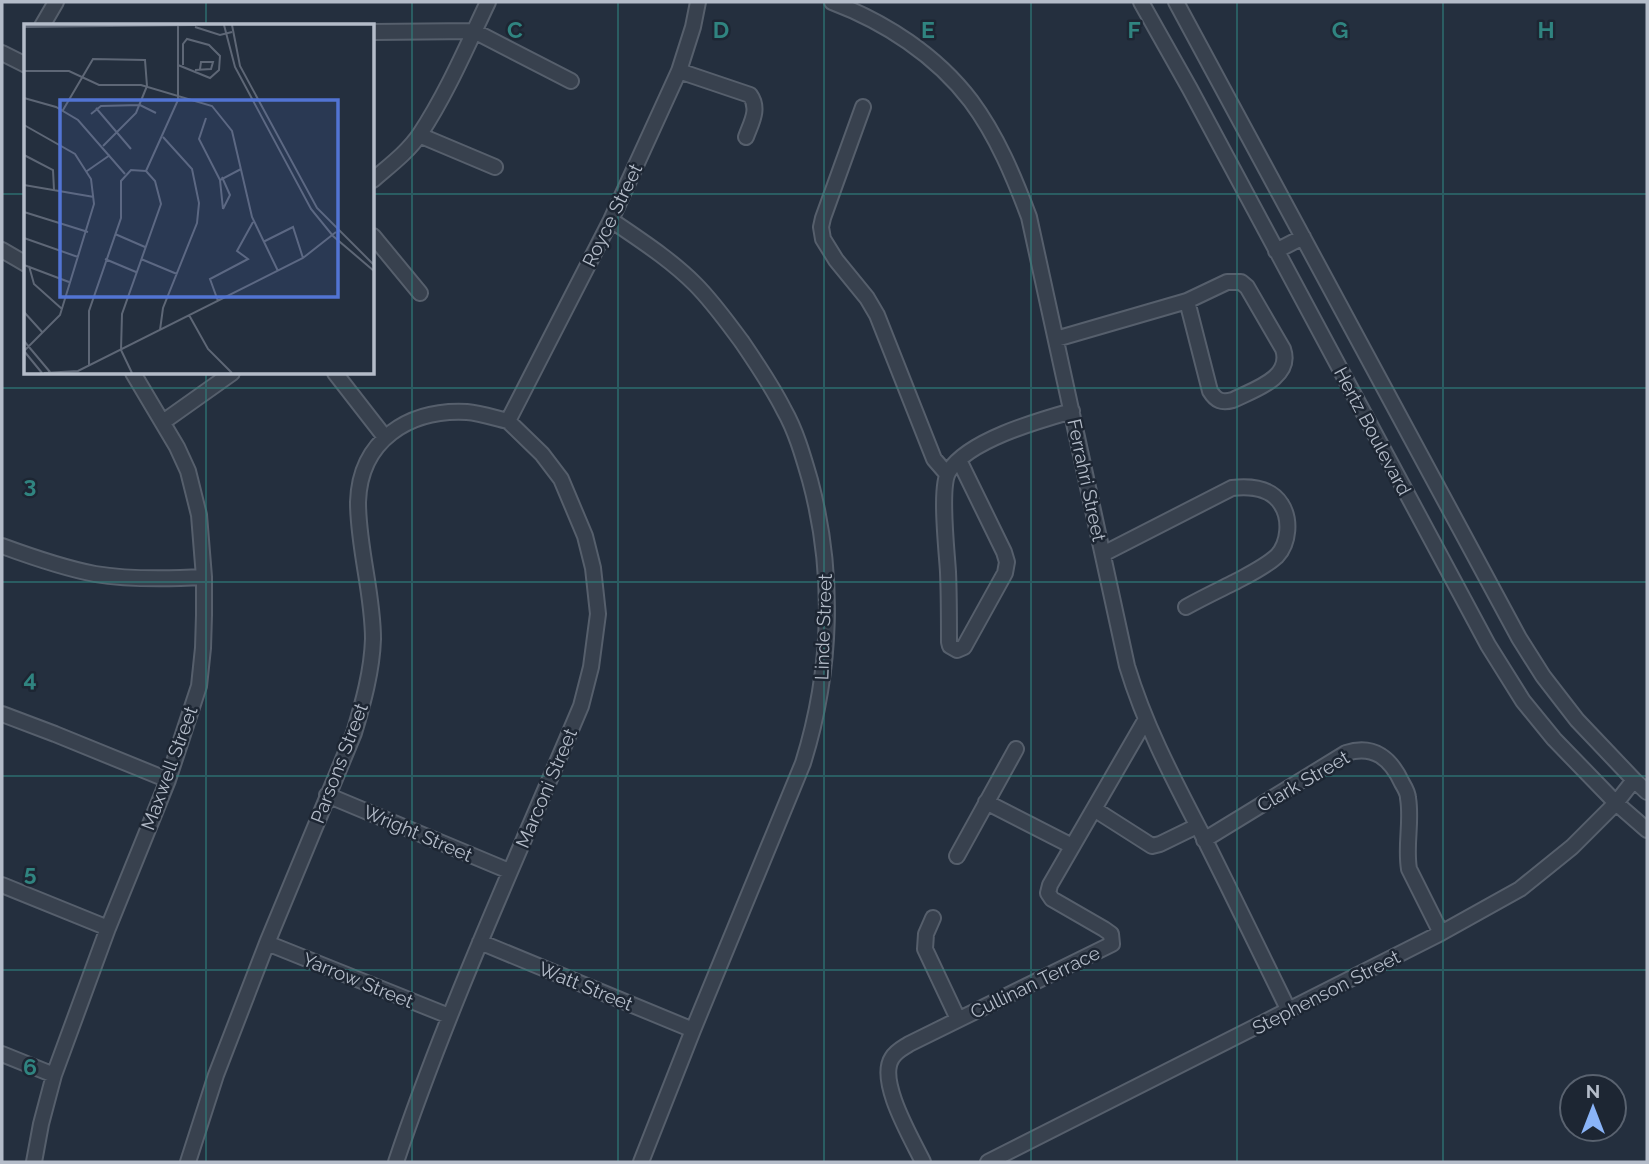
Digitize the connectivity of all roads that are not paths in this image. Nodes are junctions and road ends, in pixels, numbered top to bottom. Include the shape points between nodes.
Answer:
1 (55, 2) edge
2 (488, 2) edge
3 (698, 2) edge
4 (832, 2) edge
5 (1141, 2) edge
6 (1176, 2) edge
7 (43, 24) edge
8 (474, 31) junction
9 (374, 32) edge
10 (2, 53) edge
11 (24, 61) edge
12 (679, 71) junction
13 (571, 81) dead end
14 (863, 107) dead end
15 (419, 135) junction
16 (746, 137) dead end
17 (495, 167) dead end
18 (374, 179) edge
19 (611, 220) junction
20 (374, 237) edge
21 (1303, 237) junction
22 (2, 250) edge
23 (1276, 251) junction
24 (24, 263) edge
25 (420, 293) dead end
26 (1187, 301) junction
27 (1056, 339) junction
28 (134, 374) edge
29 (231, 374) edge
30 (336, 374) edge
31 (1072, 411) junction
32 (508, 421) junction
33 (163, 422) junction
34 (384, 436) junction
35 (959, 460) junction
36 (947, 474) junction
37 (2, 546) edge
38 (1103, 554) junction
39 (204, 577) junction
40 (1186, 607) dead end
41 (2, 714) edge
42 (1146, 719) junction
43 (1016, 749) dead end
44 (167, 780) junction
45 (1634, 780) junction
46 (1647, 792) edge
47 (327, 795) junction
48 (986, 802) junction
49 (1616, 803) junction
50 (1094, 809) junction
51 (1197, 826) junction
52 (1647, 830) edge
53 (1204, 839) junction
54 (1072, 846) junction
55 (957, 856) dead end
56 (509, 871) junction
57 (2, 885) edge
58 (933, 918) dead end
59 (108, 928) junction
60 (1441, 933) junction
61 (480, 942) junction
62 (267, 943) junction
63 (1289, 1011) junction
64 (449, 1016) junction
65 (958, 1019) junction
66 (693, 1030) junction
67 (2, 1054) edge
68 (54, 1075) junction
69 (34, 1162) edge
70 (188, 1162) edge
71 (396, 1162) edge
72 (641, 1162) edge
73 (923, 1162) edge
74 (988, 1162) edge

1 - 7 street
2 - 8 street
3 - 12 street, Royce Street
4 - 27 street, Ferrahri Street via 902,36 951,78 971,102 1006,161 1029,217
5 - 23 street, Hertz Boulevard
6 - 21 street, Hertz Boulevard
8 - 9 street
8 - 13 street
8 - 15 street
10 - 11 street
12 - 16 street via 750,95 756,102
12 - 19 street, Royce Street
14 - 36 street via 823,218 823,239 877,315 934,459
15 - 17 street
15 - 18 street
19 - 32 street, Royce Street
19 - 66 street, Linde Street via 659,252 694,283 753,357 797,438 819,514 825,563 825,660 813,732
20 - 25 street
21 - 23 street
21 - 45 street, Hertz Boulevard via 1519,638 1577,720
22 - 24 street
23 - 49 street, Hertz Boulevard via 1488,645 1523,701
26 - 26 street via 1227,282 1241,282 1283,349 1285,362 1278,376 1233,400 1215,398
26 - 27 street
27 - 31 street, Ferrahri Street
28 - 33 street, Maxwell Street
29 - 33 street
30 - 34 street
31 - 35 street via 1023,425
31 - 38 street, Ferrahri Street
32 - 34 street via 445,412 423,416
32 - 56 street, Marconi Street via 561,479 585,536 598,614 581,706
33 - 39 street, Maxwell Street via 188,471 199,515
34 - 47 street, Parsons Street via 369,458 358,501 373,639 370,667 354,733
35 - 36 street
35 - 36 street via 1007,562 964,647 957,650 949,642
37 - 39 street via 96,574
38 - 40 street via 1232,488 1257,488 1280,501 1288,526 1279,554 1262,568
38 - 42 street, Ferrahri Street via 1127,666
39 - 44 street, Maxwell Street via 199,686
41 - 44 street
42 - 50 street
42 - 51 street, Ferrahri Street
43 - 48 street
44 - 59 street, Maxwell Street
45 - 46 street, Hertz Boulevard
45 - 49 street, Stephenson Street
47 - 56 street, Wright Street
47 - 62 street, Parsons Street
48 - 54 street
48 - 55 street
49 - 52 street, Hertz Boulevard
49 - 60 street, Stephenson Street via 1520,889
50 - 51 street via 1152,846
50 - 54 street
51 - 53 street, Ferrahri Street
53 - 60 street, Clark Street via 1346,754 1379,755 1396,770 1408,794 1409,869
53 - 63 street, Ferrahri Street
54 - 65 street, Cullinan Terrace via 1048,893 1111,934 1112,944
56 - 61 street, Marconi Street
57 - 59 street
58 - 65 street, Cullinan Terrace via 925,949
59 - 68 street, Maxwell Street
60 - 63 street, Stephenson Street
61 - 64 street, Marconi Street
61 - 66 street, Watt Street
62 - 64 street, Yarrow Street
62 - 70 street, Parsons Street
63 - 74 street, Stephenson Street
64 - 71 street, Marconi Street
65 - 73 street, Cullinan Terrace via 898,1051 888,1068 891,1094
66 - 72 street, Linde Street
67 - 68 street
68 - 69 street, Maxwell Street

